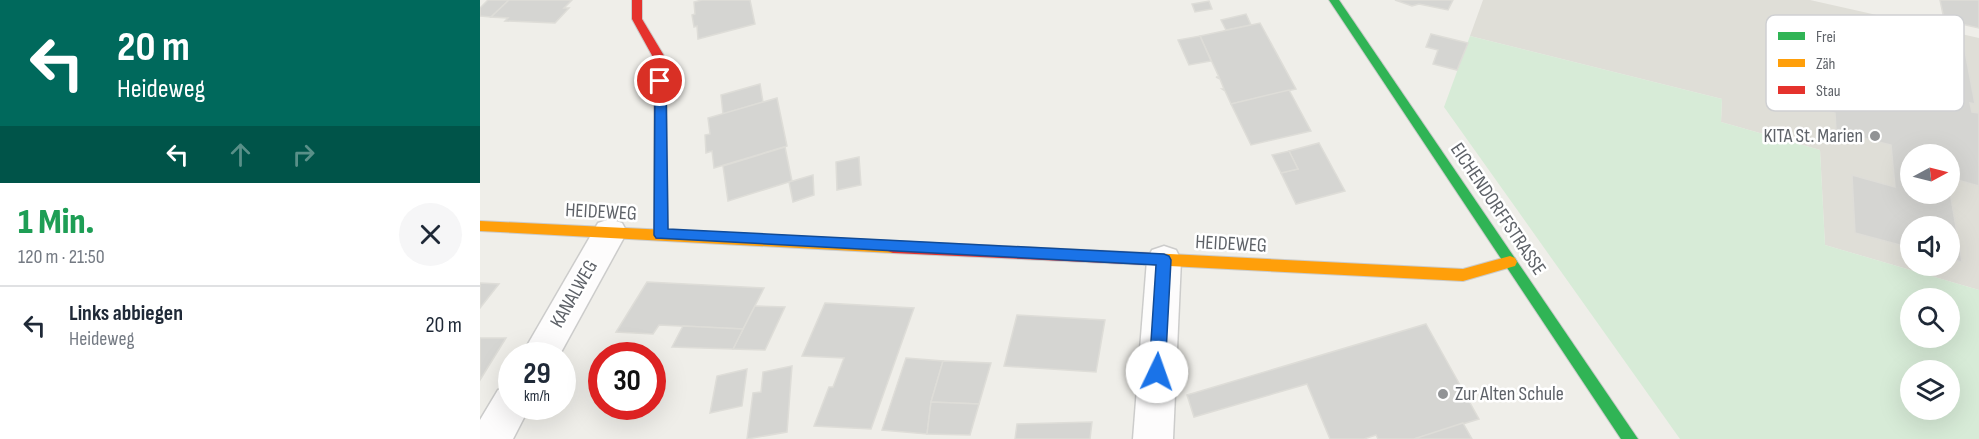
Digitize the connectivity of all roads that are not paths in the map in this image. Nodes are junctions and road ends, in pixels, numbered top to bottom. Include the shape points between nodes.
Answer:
1 (637, 0) edge
2 (1334, 0) edge
3 (480, 226) edge
4 (610, 232) junction
5 (661, 235) junction
6 (1164, 260) junction
7 (1510, 262) junction
8 (547, 342) edge
9 (502, 420) edge
10 (491, 439) edge
11 (1153, 439) edge
12 (1630, 439) edge

1 - 5 street via 637,19 660,59
2 - 7 street, EICHENDORFFSTRASSE
3 - 4 street, HEIDEWEG
4 - 5 street, HEIDEWEG
4 - 8 street, KANALWEG
5 - 6 street, HEIDEWEG
6 - 7 street, HEIDEWEG via 1463,275
6 - 11 street
7 - 12 street, EICHENDORFFSTRASSE
9 - 10 street

